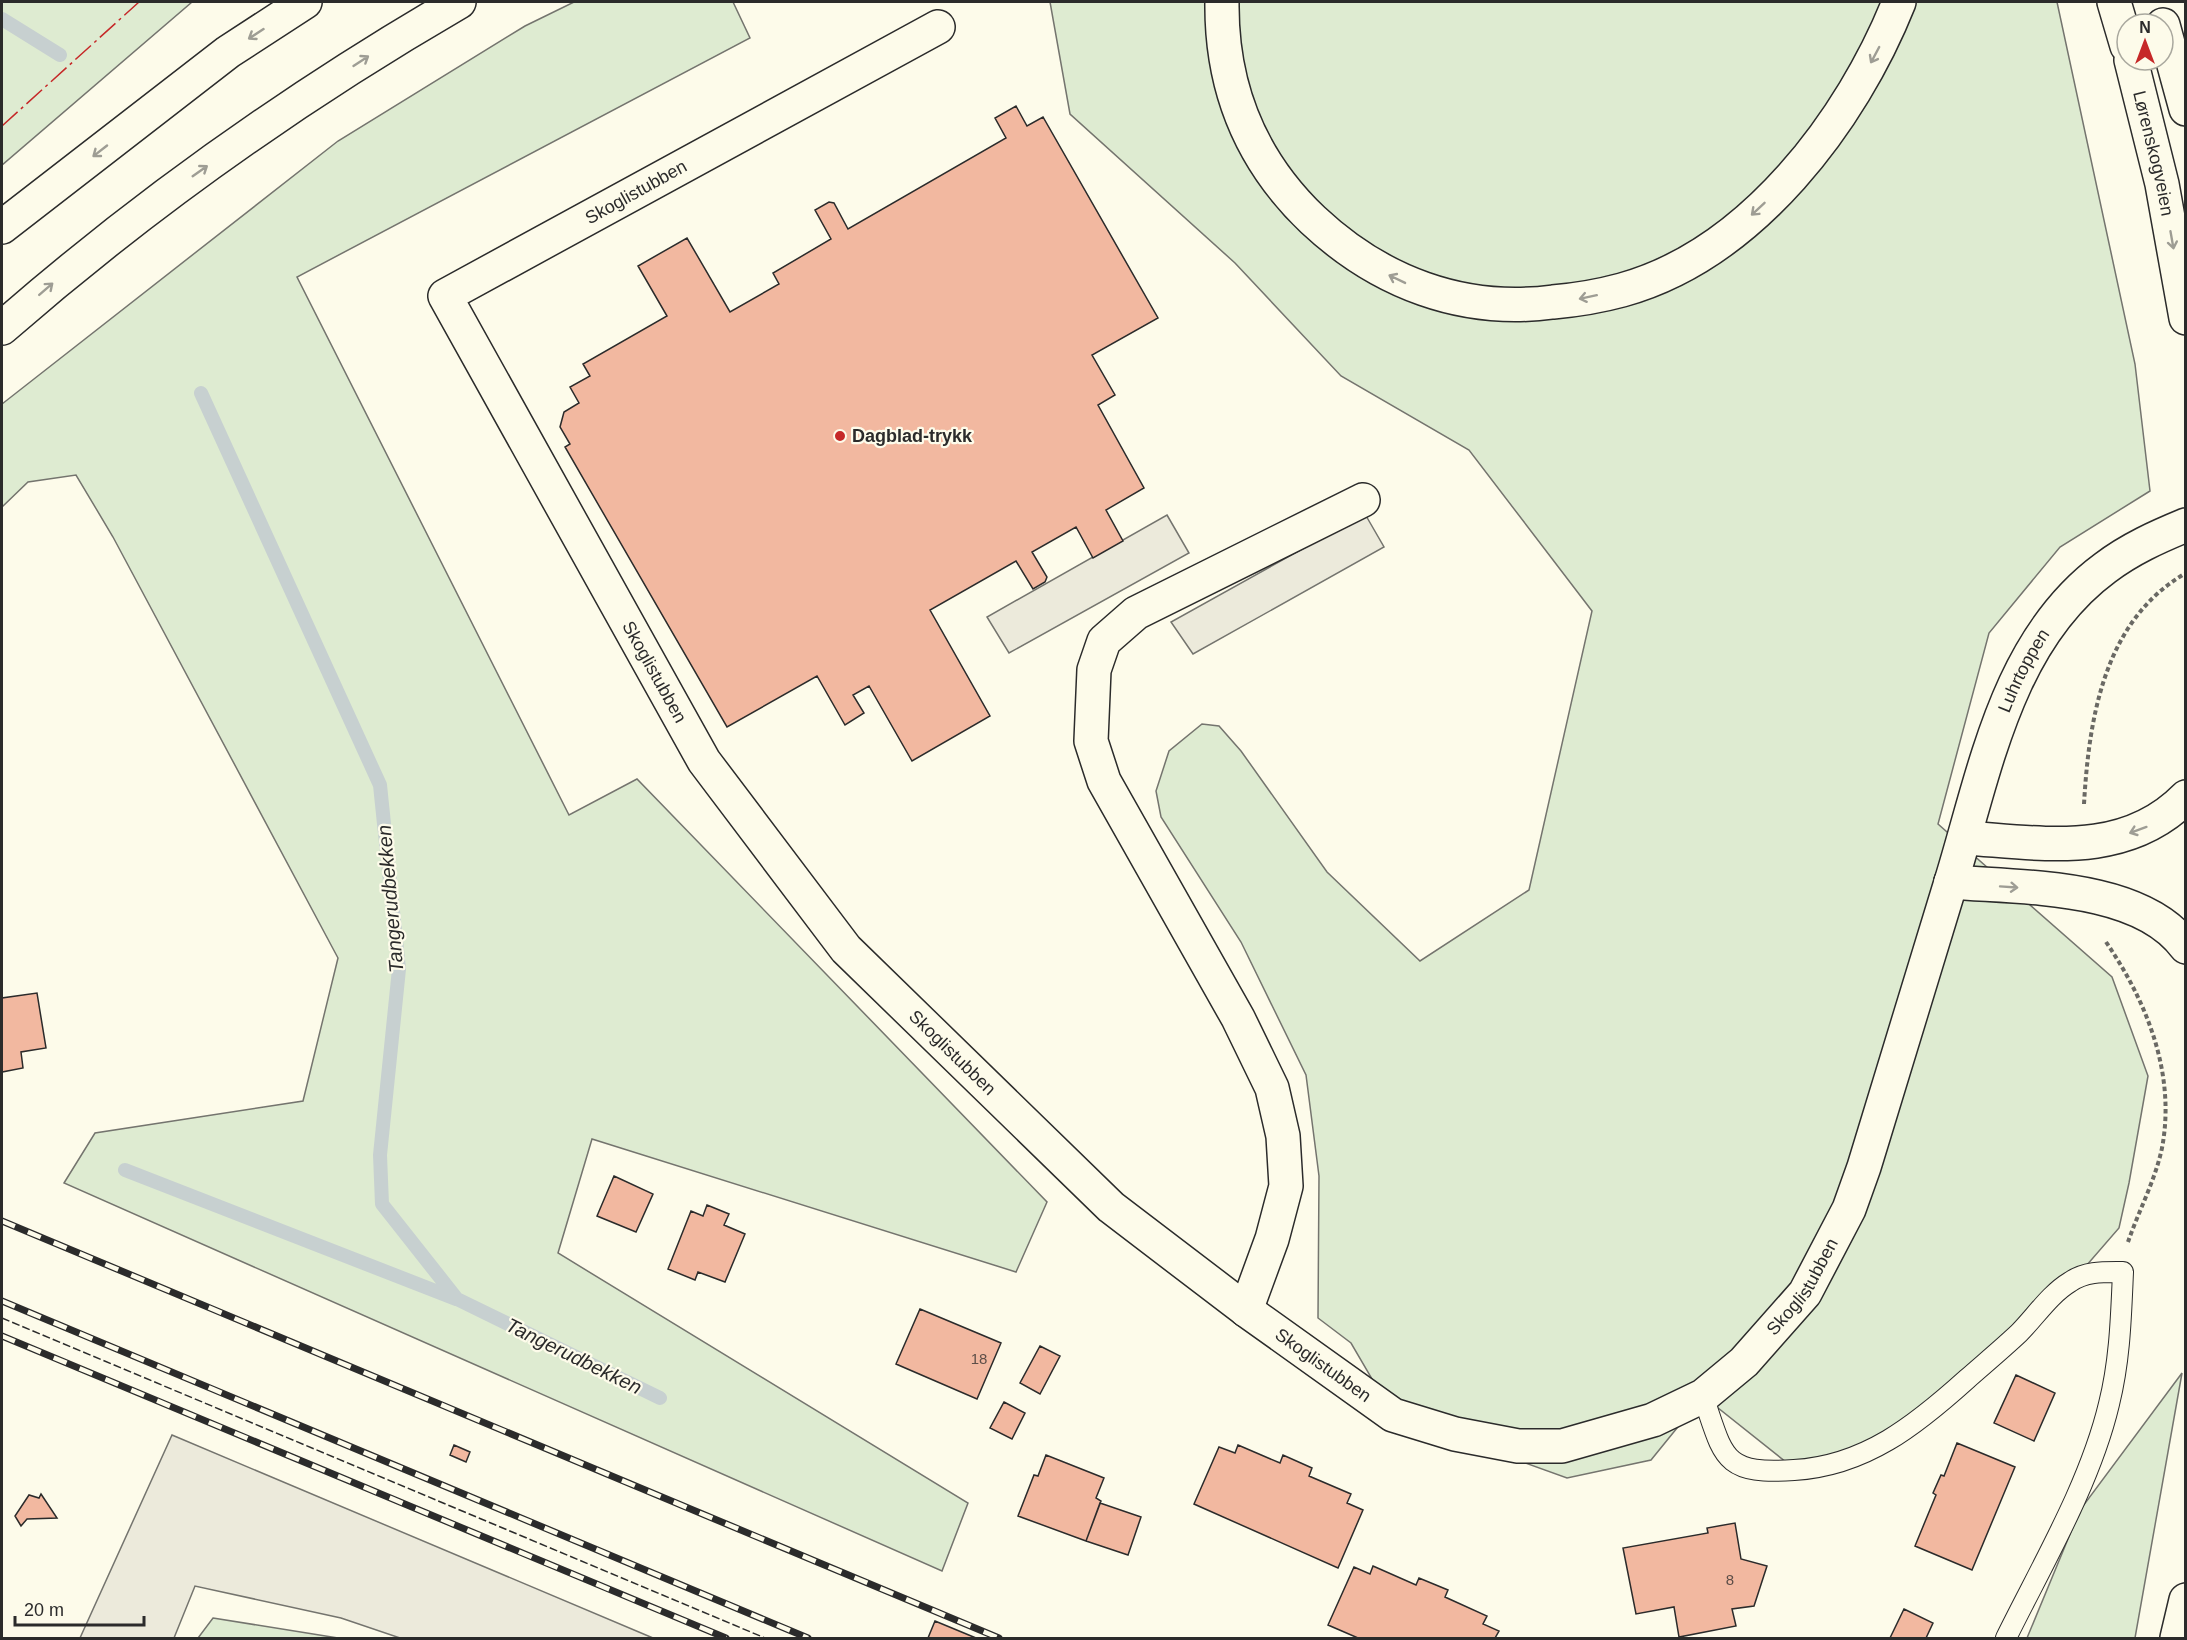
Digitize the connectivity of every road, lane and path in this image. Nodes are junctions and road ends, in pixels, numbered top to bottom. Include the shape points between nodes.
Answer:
1 (305, 2) edge
2 (459, 2) edge
3 (1222, 2) edge
4 (1899, 2) edge
5 (938, 27) dead end
6 (2175, 68) edge
7 (2134, 72) edge
8 (2186, 109) edge
9 (2, 227) edge
10 (2186, 318) edge
11 (2, 328) edge
12 (1363, 500) dead end
13 (2186, 525) edge
14 (2186, 573) edge
15 (2186, 797) edge
16 (2084, 814) dead end
17 (1965, 838) junction
18 (1951, 882) junction
19 (2104, 938) dead end
20 (2186, 947) edge
21 (2122, 1272) junction
22 (1246, 1310) junction
23 (1703, 1396) junction
24 (2186, 1600) edge
25 (2006, 1638) edge
26 (2177, 1638) edge

1 -> 9 main road via 228,52
11 -> 2 main road via 53,283 274,118
4 -> 3 main road via 1861,82 1824,140 1744,223 1665,273 1623,290 1534,305 1486,304 1412,286 1380,271 1299,207 1259,156 1233,92 1226,61
5 - 22 main road, Skoglistubben via 445,296 704,761 846,949 1111,1207
6 - 8 main road
7 -> 10 main road, Lørenskogveien via 2162,184
12 - 22 main road via 1136,613 1104,640 1094,670 1091,741 1104,781 1238,1018 1272,1088 1283,1136 1286,1186
13 - 17 main road, Luhrtoppen via 2138,545 2104,568 2046,629 2021,669 2003,714
14 - 16 path via 2150,598 2109,665 2093,716
15 -> 17 main road via 2152,824 2086,844
17 - 18 main road, Luhrtoppen
18 -> 20 main road via 2038,889 2122,904 2177,935
18 - 23 main road, Skoglistubben via 1864,1167 1832,1245 1804,1293 1778,1326
19 - 21 path via 2148,1016 2164,1081 2162,1146 2128,1242
21 - 23 lane via 2099,1272 2069,1282 2018,1334 1942,1401 1876,1449 1850,1461 1815,1469 1762,1473 1740,1466 1720,1446
21 - 25 lane via 2121,1332 2109,1406 2068,1513
22 - 23 main road, Skoglistubben via 1393,1415 1455,1434 1507,1444 1562,1446 1653,1420
24 - 26 main road

